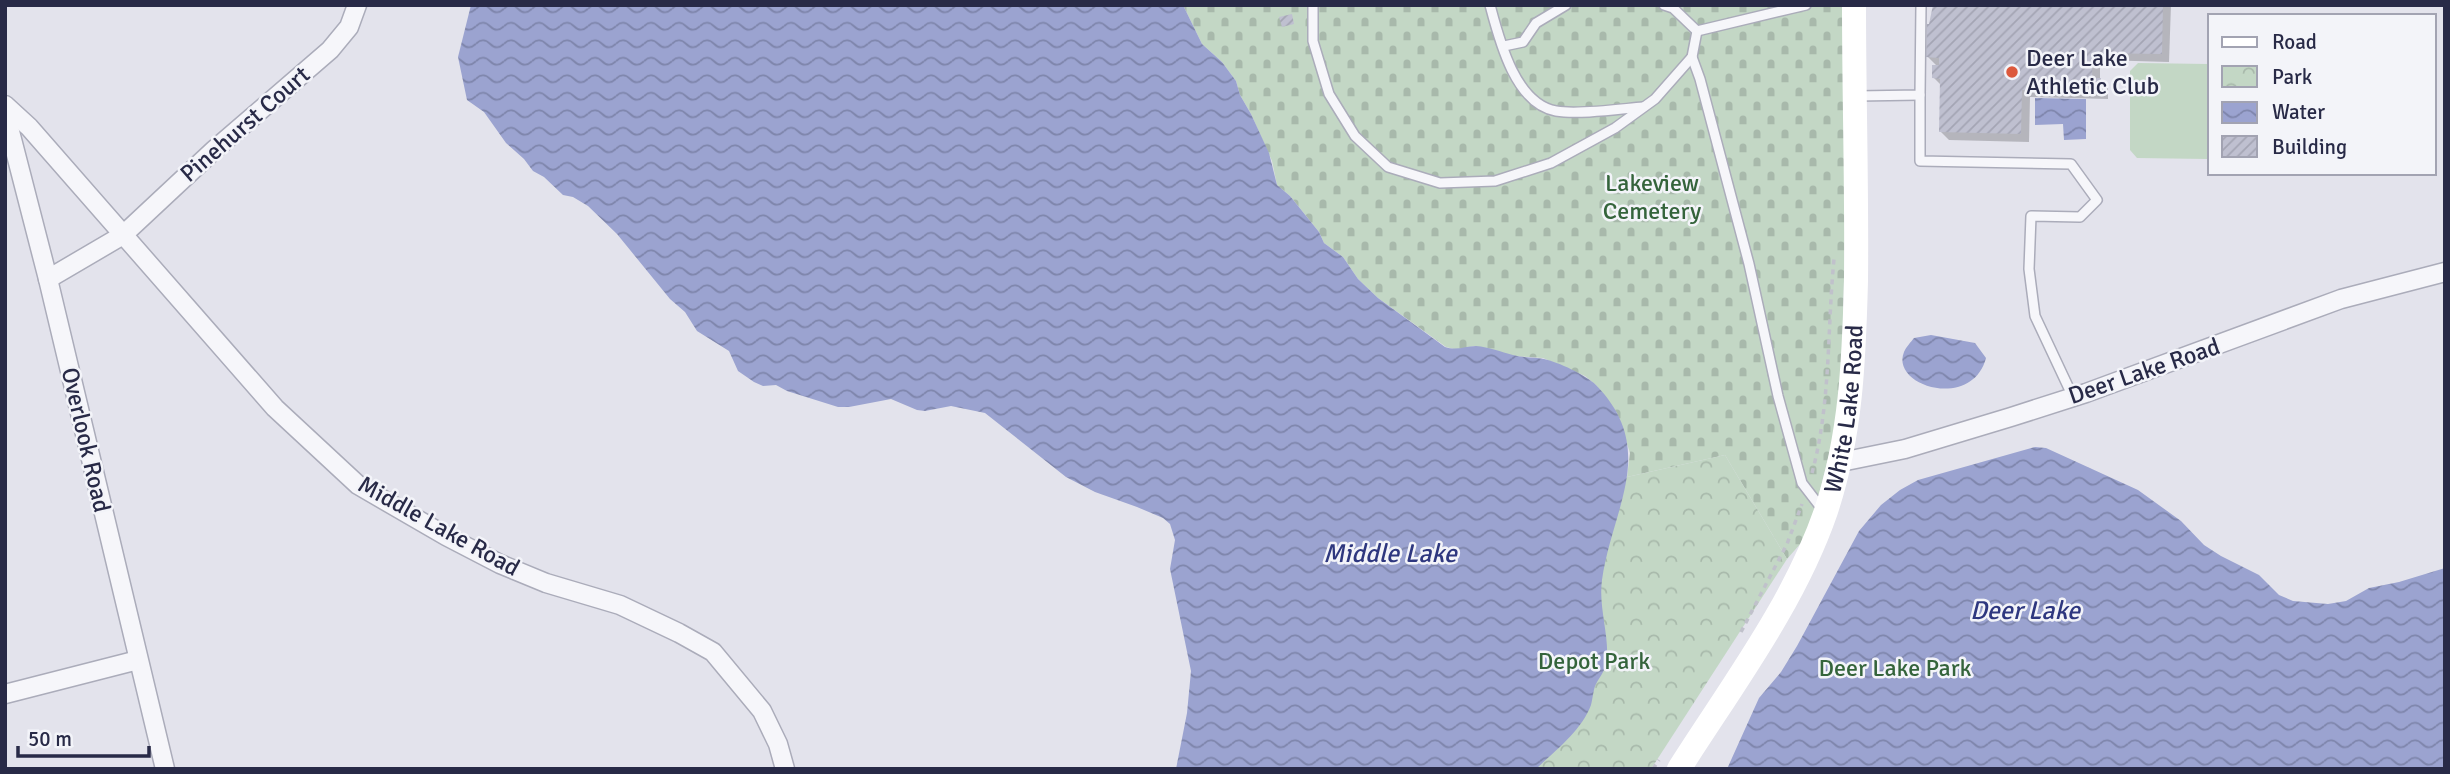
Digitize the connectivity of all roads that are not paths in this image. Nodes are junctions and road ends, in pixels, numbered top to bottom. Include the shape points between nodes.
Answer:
1 (357, 5) edge
2 (1313, 5) edge
3 (1490, 5) edge
4 (1566, 5) edge
5 (1664, 5) edge
6 (1684, 5) edge
7 (1806, 5) edge
8 (1854, 5) edge
9 (1921, 5) edge
10 (1687, 21) junction
11 (1697, 30) junction
12 (1504, 46) junction
13 (1692, 57) junction
14 (1920, 95) junction
15 (1855, 96) junction
16 (5, 105) edge
17 (1643, 107) junction
18 (5, 112) edge
19 (122, 234) junction
20 (2445, 272) edge
21 (48, 279) junction
22 (2073, 397) junction
23 (1841, 462) junction
24 (1825, 513) junction
25 (138, 660) junction
26 (5, 694) edge
27 (165, 769) edge
28 (785, 769) edge
29 (1679, 769) edge

1 - 19 street, Pinehurst Court via 349,27 330,50
2 - 17 lane via 1313,41 1329,94 1355,136 1388,167 1440,183 1495,181 1551,163
3 - 12 lane
4 - 12 lane via 1536,23 1524,42
5 - 10 lane
6 - 10 lane
7 - 11 lane
8 - 15 street, White Lake Road
9 - 14 lane
10 - 11 lane
11 - 13 lane
12 - 17 lane via 1512,73 1530,98 1554,111
13 - 17 lane
13 - 24 lane via 1802,483
14 - 15 lane
14 - 22 lane via 1920,161 2071,164 2097,200 2080,217 2031,216 2029,268 2035,316
15 - 23 street, White Lake Road via 1854,356
16 - 19 street, Middle Lake Road
18 - 21 street, Overlook Road
19 - 21 street, Pinehurst Court
19 - 28 street, Middle Lake Road via 275,408 358,485 500,564 620,606 713,652 762,711
20 - 22 street, Deer Lake Road via 2341,299
21 - 25 street, Overlook Road
22 - 23 street, Deer Lake Road via 1905,449
23 - 24 street, White Lake Road
24 - 29 street, White Lake Road via 1775,618
25 - 26 street
25 - 27 street, Overlook Road

